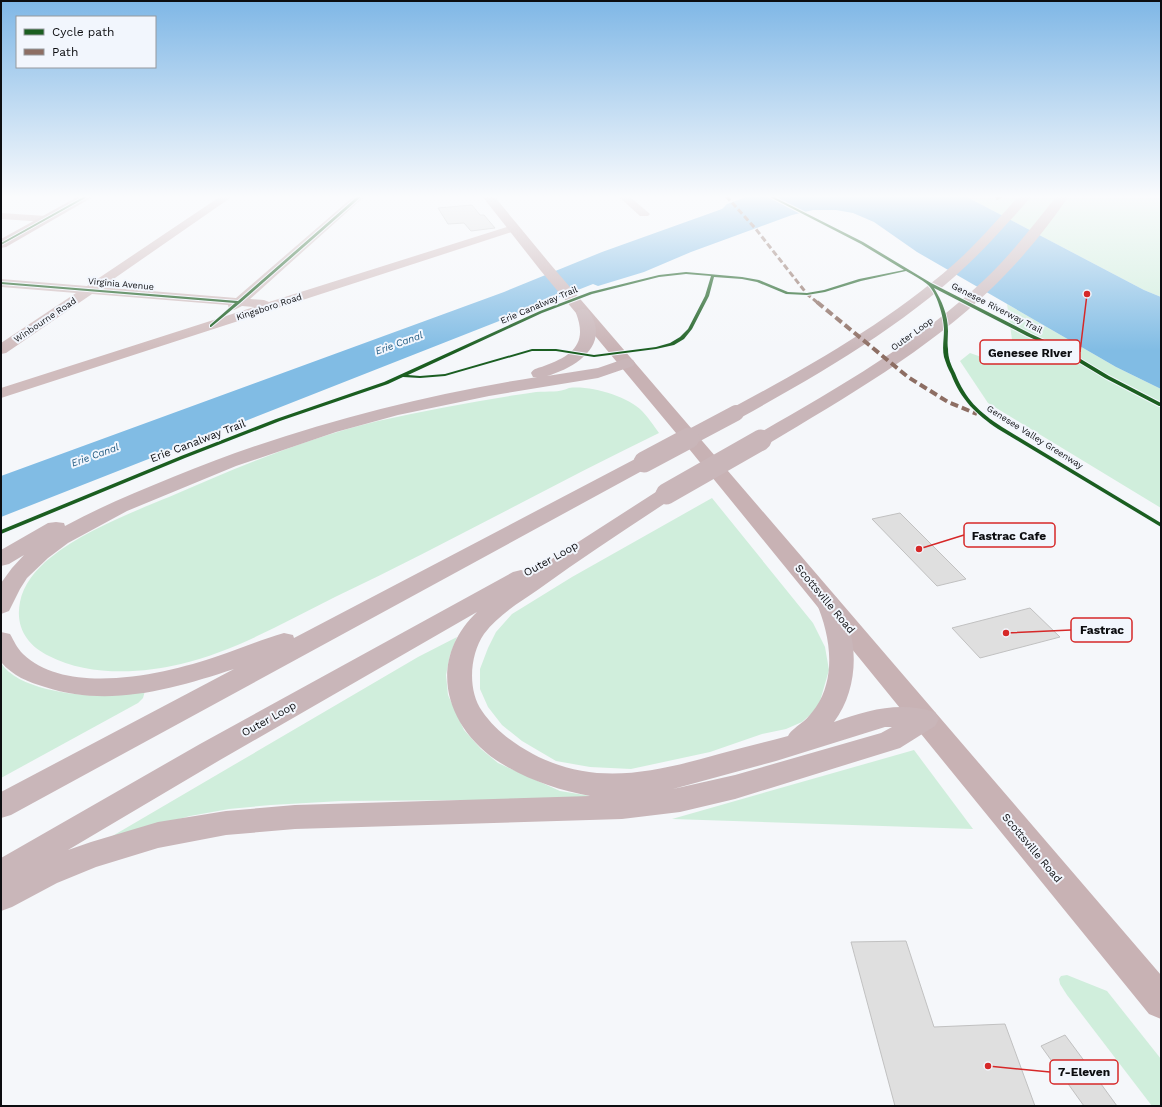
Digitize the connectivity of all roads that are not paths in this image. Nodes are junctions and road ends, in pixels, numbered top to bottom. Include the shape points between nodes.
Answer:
1 (152, 248) edge
2 (301, 248) edge
3 (453, 248) edge
4 (530, 248) edge
5 (978, 248) edge
6 (1021, 248) edge
7 (1, 283) edge
8 (89, 290) junction
9 (239, 302) junction
10 (274, 305) junction
11 (584, 313) junction
12 (211, 326) junction
13 (1, 350) edge
14 (627, 363) junction
15 (534, 374) junction
16 (1, 393) edge
17 (666, 494) junction
18 (1, 558) edge
19 (451, 565) junction
20 (828, 602) junction
21 (1, 606) edge
22 (1, 640) edge
23 (926, 719) junction
24 (790, 746) junction
25 (1, 806) edge
26 (1, 874) edge
27 (1, 897) edge
28 (1161, 1002) edge

1 - 8 street, Winbourne Road
2 - 9 street
3 - 10 street, Kingsboro Road
4 - 11 main road, Scottsville Road
5 - 19 highway, bridge via 932,290 821,366
6 - 17 highway, Outer Loop, bridge via 988,284 927,334 846,390
7 - 8 street, Virginia Avenue
8 - 9 street, Virginia Avenue
8 - 13 street, Winbourne Road
9 - 10 street, Virginia Avenue
9 - 12 street
10 - 12 street, Kingsboro Road
11 - 14 main road, Scottsville Road
11 - 15 highway via 588,322 589,339 583,348 559,366
12 - 16 street, Kingsboro Road
14 - 15 highway via 593,365
14 - 20 main road, Scottsville Road
14 - 21 highway via 600,372 464,395 380,414 286,441 207,470 127,504 60,539 24,568 7,590
15 - 18 highway via 385,404 260,441 113,500
17 - 24 highway via 513,596 477,627 460,662 459,682 463,701 488,738 507,753 528,766 553,776 594,785 649,783
17 - 26 highway, Outer Loop
19 - 22 highway via 327,623 258,651 206,670 150,683 99,688 56,682 22,667 6,652
19 - 25 highway
20 - 23 main road, Scottsville Road
20 - 24 highway via 837,622 842,643 838,684 820,722 808,735
23 - 24 highway via 886,717
23 - 27 highway via 890,741 680,800 622,807 295,817 226,823 158,835 99,852 46,873
23 - 28 main road, Scottsville Road

